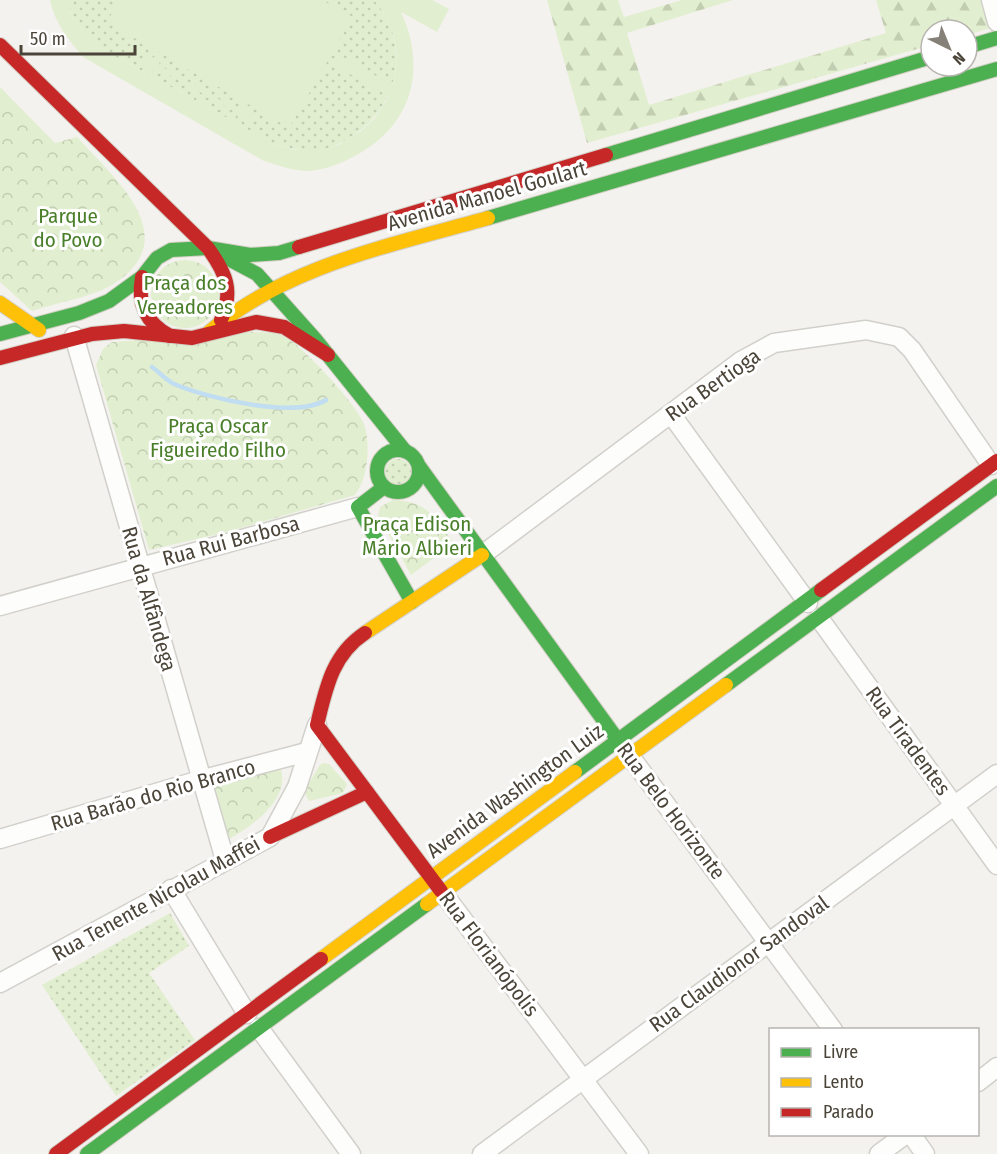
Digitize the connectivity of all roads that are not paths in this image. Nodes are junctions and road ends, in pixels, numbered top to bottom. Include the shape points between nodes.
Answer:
1 (991, 0) edge
2 (997, 22) edge
3 (997, 38) edge
4 (979, 43) edge
5 (0, 45) edge
6 (919, 61) edge
7 (997, 69) edge
8 (208, 248) junction
9 (310, 271) junction
10 (142, 277) junction
11 (270, 288) junction
12 (0, 303) edge
13 (221, 320) junction
14 (31, 326) junction
15 (306, 330) junction
16 (208, 333) junction
17 (0, 334) edge
18 (176, 338) junction
19 (65, 339) junction
20 (328, 355) junction
21 (0, 358) edge
22 (365, 401) junction
23 (671, 414) junction
24 (405, 451) junction
25 (994, 463) edge
26 (419, 466) junction
27 (377, 467) junction
28 (997, 486) edge
29 (390, 489) junction
30 (358, 507) junction
31 (467, 534) junction
32 (482, 555) junction
33 (140, 566) junction
34 (412, 602) junction
35 (808, 603) junction
36 (0, 606) edge
37 (819, 618) junction
38 (317, 725) junction
39 (619, 741) junction
40 (307, 752) junction
41 (630, 756) junction
42 (997, 774) edge
43 (200, 780) junction
44 (367, 792) junction
45 (954, 805) junction
46 (270, 837) junction
47 (0, 839) edge
48 (225, 860) junction
49 (997, 865) edge
50 (432, 878) junction
51 (171, 889) junction
52 (443, 893) junction
53 (768, 942) junction
54 (0, 983) edge
55 (247, 1014) junction
56 (259, 1028) junction
57 (832, 1028) edge
58 (997, 1067) edge
59 (583, 1079) junction
60 (979, 1081) edge
61 (903, 1136) edge
62 (912, 1136) edge
63 (56, 1154) edge
64 (87, 1154) edge
65 (351, 1154) edge
66 (482, 1154) edge
67 (639, 1154) edge
68 (879, 1154) edge
69 (925, 1154) edge

1 - 2 street
3 - 4 main road
5 - 8 main road
6 - 8 main road, Avenida Manoel Goulart via 279,253 250,255
7 - 9 main road, Avenida Manoel Goulart
8 - 10 main road, Avenida Manoel Goulart via 171,250 157,258
8 - 11 main road via 256,274
8 - 13 main road via 225,272 230,290
9 - 11 main road, Avenida Manoel Goulart
9 - 15 main road via 294,290 293,302
10 - 14 main road, Avenida Manoel Goulart via 109,301
10 - 18 main road via 139,296 143,311 158,330
11 - 13 main road, Avenida Manoel Goulart
11 - 15 main road
12 - 14 main road
13 - 16 main road, Avenida Manoel Goulart
14 - 17 main road, Avenida Manoel Goulart
14 - 19 main road
15 - 20 main road
16 - 18 main road
16 - 20 main road via 248,323 276,323
18 - 19 main road via 126,331 85,333
19 - 21 main road
19 - 33 street, Rua da Alfândega
20 - 22 main road
22 - 24 main road
22 - 27 main road via 378,441
23 - 25 street, Rua Bertioga via 741,361 774,343 866,330 899,337 912,350
23 - 32 street, Rua Bertioga
23 - 35 street
24 - 26 main road
24 - 27 main road via 385,454
25 - 35 main road, Avenida Washington Luiz
26 - 29 main road via 411,487
26 - 31 main road
27 - 29 main road via 379,481
28 - 37 main road, Avenida Washington Luiz
29 - 30 main road
29 - 31 main road via 436,503
30 - 33 street, Rua Rui Barbosa
30 - 34 main road
31 - 32 main road, Rua Belo Horizonte
32 - 34 main road, Rua Tenente Nicolau Maffei
32 - 39 main road, Rua Belo Horizonte
33 - 36 street, Rua Rui Barbosa
33 - 43 street, Rua da Alfândega
34 - 38 main road, Rua Tenente Nicolau Maffei via 349,644 335,661
35 - 39 main road, Avenida Washington Luiz
37 - 41 main road, Avenida Washington Luiz
37 - 45 street, Rua Tiradentes
38 - 40 street, Rua Tenente Nicolau Maffei
38 - 44 main road, Rua Florianópolis
39 - 41 main road, Rua Belo Horizonte
39 - 50 main road, Avenida Washington Luiz
40 - 43 street, Rua Barão do Rio Branco
40 - 46 street, Rua Tenente Nicolau Maffei via 297,787
41 - 52 main road, Avenida Washington Luiz
41 - 53 street, Rua Belo Horizonte
42 - 45 street, Rua Claudionor Sandoval
43 - 47 street, Rua Barão do Rio Branco
43 - 48 street, Rua da Alfândega
44 - 46 main road
44 - 50 main road, Rua Florianópolis
45 - 49 street, Rua Tiradentes
45 - 53 street, Rua Claudionor Sandoval
46 - 48 street, Rua Tenente Nicolau Maffei
48 - 51 street, Rua Tenente Nicolau Maffei
50 - 52 main road, Rua Florianópolis
50 - 55 main road, Avenida Washington Luiz
51 - 54 street, Rua Tenente Nicolau Maffei
51 - 55 street
52 - 56 main road, Avenida Washington Luiz
52 - 59 street, Rua Florianópolis
53 - 57 street, Rua Belo Horizonte
53 - 59 street, Rua Claudionor Sandoval
55 - 63 main road, Avenida Washington Luiz
56 - 64 main road, Avenida Washington Luiz
56 - 65 street
58 - 60 street
59 - 66 street, Rua Claudionor Sandoval
59 - 67 street, Rua Florianópolis
61 - 68 street
62 - 69 street

